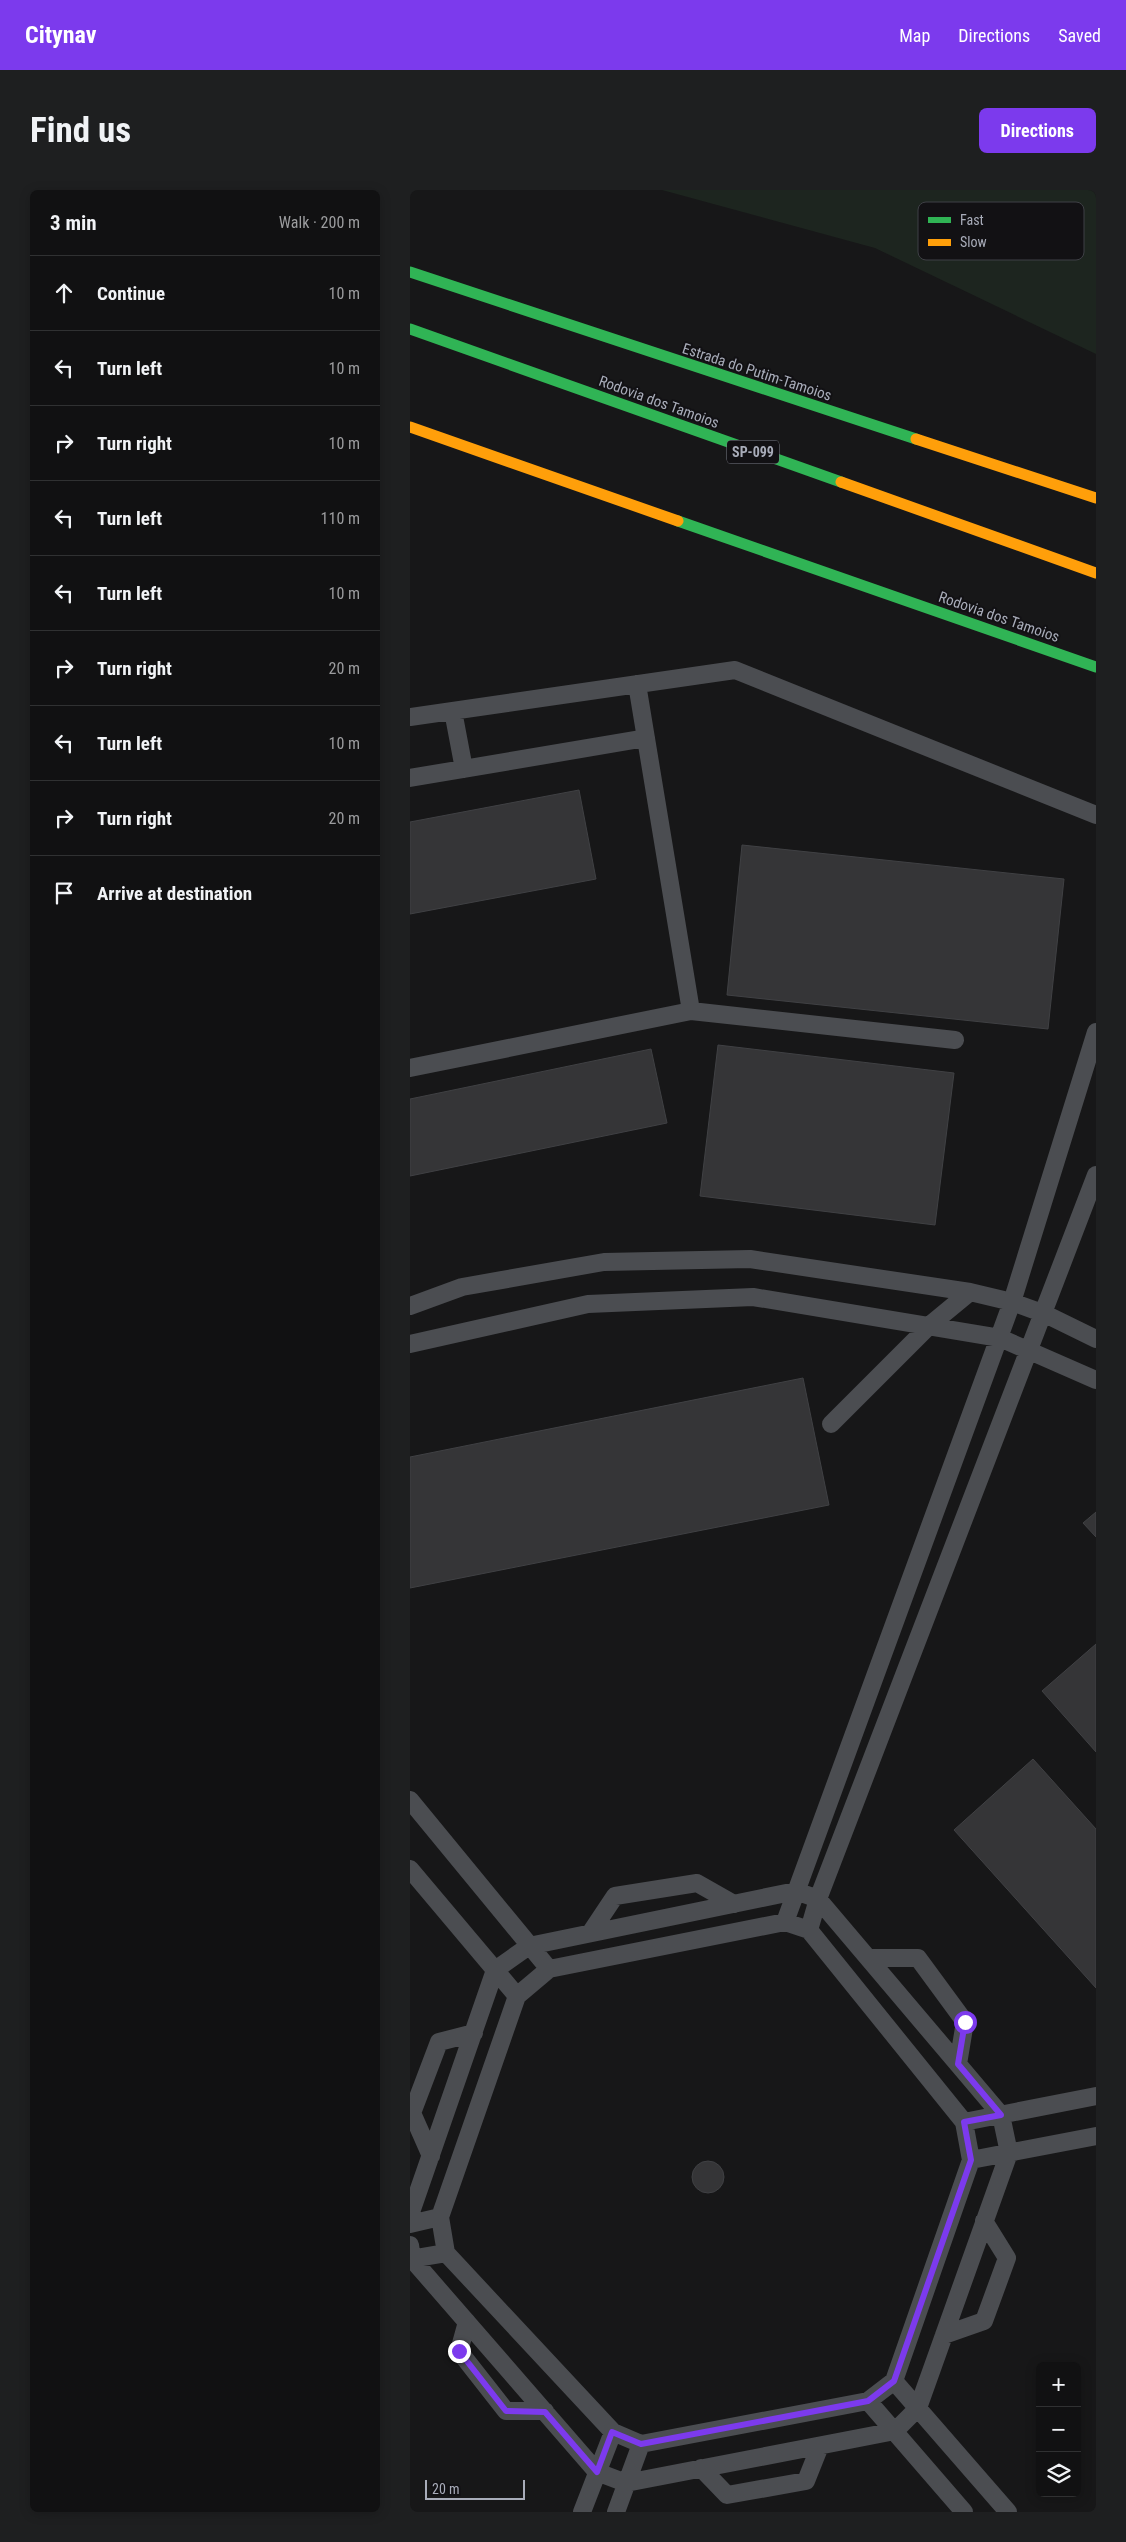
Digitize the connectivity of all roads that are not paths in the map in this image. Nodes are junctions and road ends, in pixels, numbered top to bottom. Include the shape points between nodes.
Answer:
1 (410, 272) edge
2 (410, 329) edge
3 (410, 427) edge
4 (1096, 498) edge
5 (1096, 574) edge
6 (1096, 667) edge
7 (637, 684) junction
8 (453, 711) junction
9 (410, 717) edge
10 (646, 738) junction
11 (464, 769) junction
12 (410, 778) edge
13 (1096, 815) edge
14 (692, 1011) junction
15 (1096, 1032) edge
16 (955, 1040) dead end
17 (410, 1068) edge
18 (1096, 1175) edge
19 (970, 1292) junction
20 (1012, 1302) junction
21 (410, 1306) edge
22 (1044, 1314) junction
23 (930, 1325) junction
24 (1000, 1338) junction
25 (1096, 1339) edge
26 (410, 1344) edge
27 (1030, 1350) junction
28 (1096, 1380) edge
29 (830, 1424) dead end
30 (410, 1800) edge
31 (410, 1869) edge
32 (796, 1891) junction
33 (818, 1899) junction
34 (734, 1904) junction
35 (785, 1922) junction
36 (809, 1930) junction
37 (591, 1932) junction
38 (529, 1946) junction
39 (869, 1958) junction
40 (549, 1969) junction
41 (495, 1970) junction
42 (517, 1996) junction
43 (474, 2033) junction
44 (958, 2064) junction
45 (1096, 2096) edge
46 (1001, 2115) junction
47 (964, 2122) junction
48 (1096, 2136) edge
49 (1009, 2153) junction
50 (431, 2156) junction
51 (971, 2160) junction
52 (410, 2215) edge
53 (440, 2217) junction
54 (984, 2221) junction
55 (410, 2224) edge
56 (446, 2253) junction
57 (411, 2254) edge
58 (467, 2322) junction
59 (944, 2335) junction
60 (894, 2381) junction
61 (868, 2401) junction
62 (918, 2408) junction
63 (545, 2412) junction
64 (895, 2431) junction
65 (612, 2432) junction
66 (641, 2444) junction
67 (820, 2446) junction
68 (701, 2468) junction
69 (597, 2472) junction
70 (626, 2483) junction
71 (582, 2512) edge
72 (616, 2512) edge
73 (964, 2512) edge
74 (1008, 2512) edge

1 - 4 main road, Estrada do Putim-Tamoios
2 - 5 main road, Rodovia dos Tamoios / SP-099
3 - 6 main road, Rodovia dos Tamoios
7 - 8 lane
7 - 10 lane
7 - 13 lane via 735,670
8 - 9 lane
8 - 11 lane
10 - 11 lane
10 - 14 lane
11 - 12 lane
14 - 16 lane
14 - 17 lane
15 - 20 lane
18 - 22 lane
19 - 20 lane
19 - 21 lane via 750,1259 614,1262 462,1287
19 - 23 lane
20 - 22 lane
20 - 24 lane
22 - 25 lane
22 - 27 lane
23 - 24 lane
23 - 26 lane via 753,1297 588,1304
23 - 29 lane
24 - 27 lane
24 - 32 lane
27 - 28 lane
27 - 33 lane
30 - 38 lane
31 - 41 lane
32 - 33 lane
32 - 34 lane
32 - 35 lane
33 - 36 lane
33 - 39 lane
34 - 37 lane
34 - 37 lane via 697,1883 614,1896
35 - 36 lane
35 - 40 lane
36 - 47 lane
37 - 38 lane
38 - 40 lane
38 - 41 lane
39 - 44 lane
39 - 44 lane via 918,1958 965,2022
40 - 42 lane
41 - 42 lane
41 - 43 lane
42 - 53 lane
43 - 50 lane
43 - 50 lane via 439,2042 412,2113
44 - 46 lane
45 - 46 lane
46 - 47 lane
46 - 49 lane
47 - 51 lane
48 - 49 lane
49 - 51 lane
49 - 54 lane
50 - 52 lane
51 - 60 lane
53 - 55 lane
53 - 56 lane
54 - 59 lane
54 - 59 lane via 1007,2258 984,2321
56 - 57 lane
56 - 65 lane
57 - 58 lane
58 - 63 lane
58 - 63 lane via 459,2351 506,2411
59 - 62 lane
60 - 61 lane
60 - 62 lane
61 - 64 lane
61 - 66 lane
62 - 64 lane
62 - 74 lane
63 - 69 lane
64 - 67 lane
64 - 73 lane
65 - 66 lane
65 - 69 lane
66 - 70 lane
67 - 68 lane
67 - 68 lane via 806,2481 727,2495
68 - 70 lane
69 - 70 lane
69 - 71 lane
70 - 72 lane

